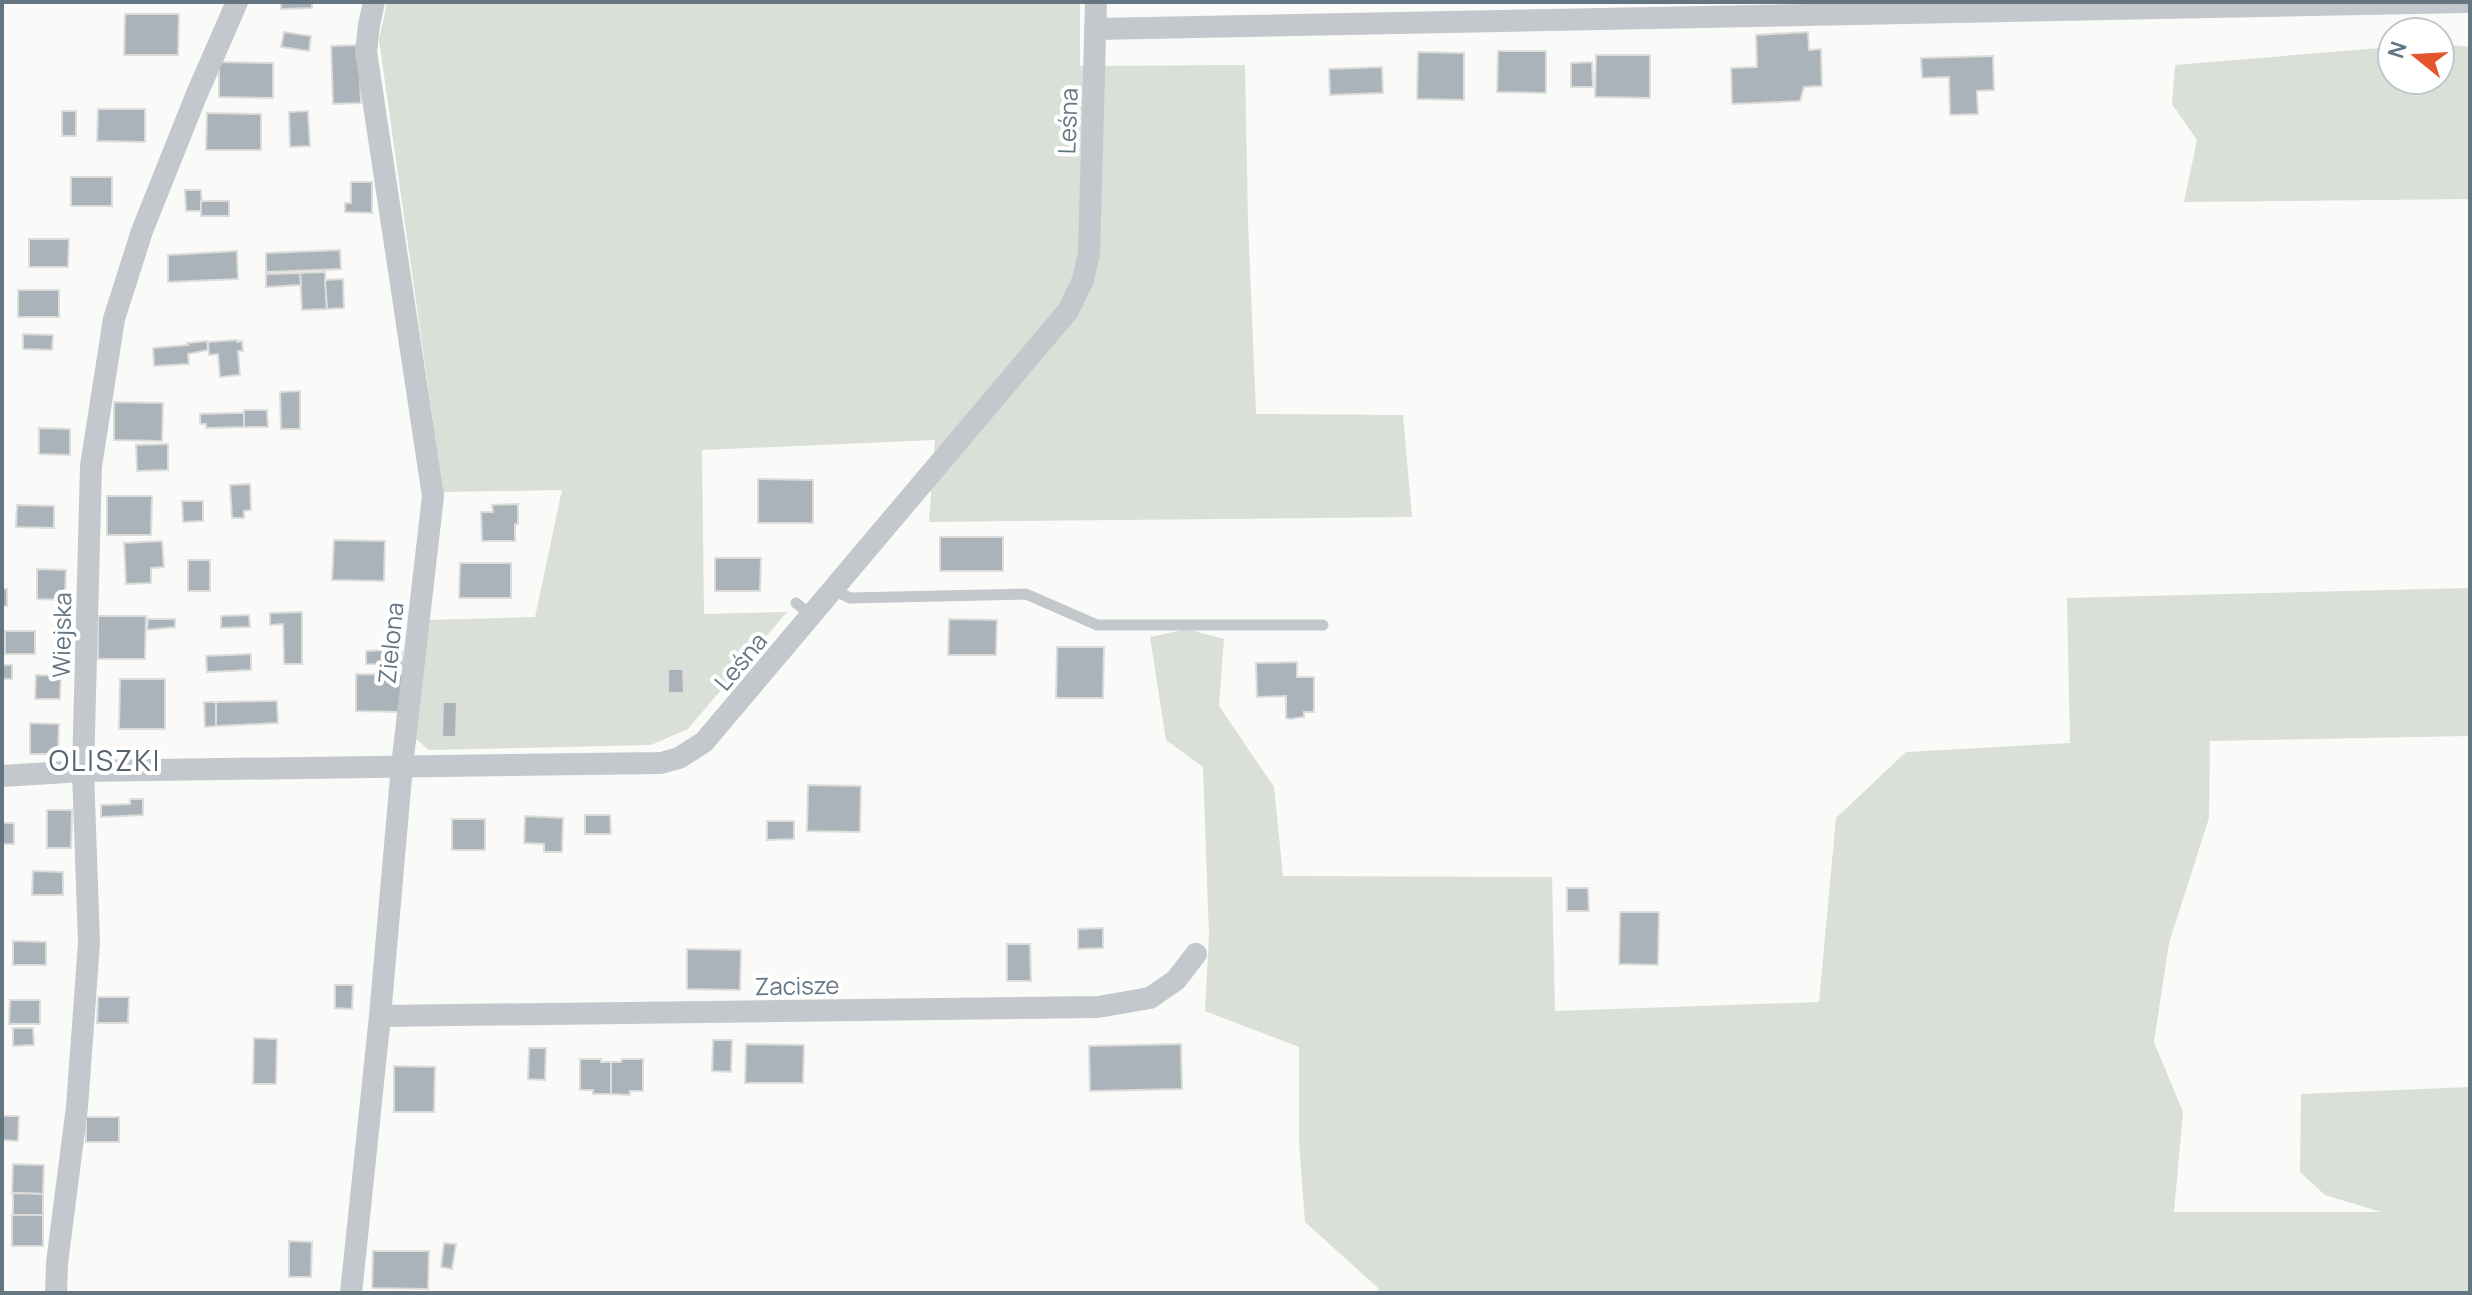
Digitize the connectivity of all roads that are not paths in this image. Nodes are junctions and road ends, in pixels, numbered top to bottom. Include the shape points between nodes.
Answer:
1 (237, 2) edge
2 (374, 2) edge
3 (1096, 2) edge
4 (2466, 2) edge
5 (1096, 29) junction
6 (834, 590) junction
7 (1323, 625) dead end
8 (402, 766) junction
9 (83, 771) junction
10 (2, 776) edge
11 (1196, 954) dead end
12 (380, 1016) junction
13 (56, 1293) edge
14 (351, 1293) edge

1 - 9 street, Wiejska via 142,231 114,319 91,466
2 - 8 street, Zielona via 366,52 433,496
3 - 5 street, Leśna
4 - 5 street
5 - 6 street, Leśna via 1089,253 1083,280 1068,311
6 - 7 lane via 850,598 1026,594 1097,625
6 - 8 street, Leśna via 804,609 704,742 679,758 631,764
8 - 9 street, Leśna
8 - 12 street, Zielona
9 - 10 street, Leśna
9 - 13 street, Wiejska via 89,943
11 - 12 street, Zacisze via 1176,980 1150,998 1098,1007
12 - 14 street, Zielona

